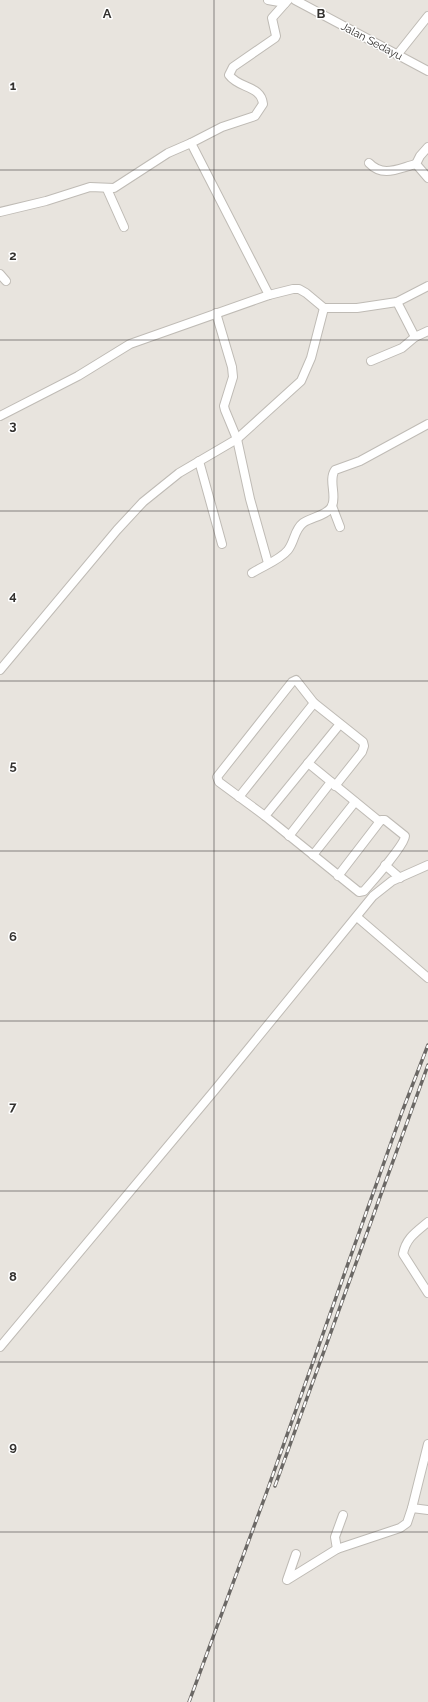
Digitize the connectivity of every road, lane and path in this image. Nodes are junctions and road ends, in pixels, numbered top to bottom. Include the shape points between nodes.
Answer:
1 (268, 0) edge
2 (295, 0) edge
3 (287, 2) edge
4 (428, 16) edge
5 (397, 55) junction
6 (428, 71) edge
7 (191, 142) junction
8 (428, 148) edge
9 (369, 163) dead end
10 (416, 164) junction
11 (428, 178) edge
12 (107, 189) junction
13 (0, 212) edge
14 (124, 227) dead end
15 (0, 274) edge
16 (6, 282) dead end
17 (428, 286) edge
18 (269, 295) junction
19 (397, 302) junction
20 (327, 307) junction
21 (216, 313) junction
22 (428, 331) edge
23 (415, 337) junction
24 (371, 361) dead end
25 (0, 416) edge
26 (428, 424) edge
27 (237, 439) junction
28 (199, 461) junction
29 (332, 506) junction
30 (340, 527) dead end
31 (222, 544) dead end
32 (266, 559) junction
33 (252, 573) dead end
34 (0, 670) edge
35 (314, 703) junction
36 (340, 724) junction
37 (308, 763) junction
38 (333, 784) junction
39 (238, 797) junction
40 (355, 802) junction
41 (266, 816) junction
42 (379, 822) junction
43 (289, 836) junction
44 (313, 855) junction
45 (385, 865) junction
46 (428, 866) edge
47 (338, 876) junction
48 (376, 876) junction
49 (400, 878) junction
50 (386, 884) junction
51 (357, 917) junction
52 (428, 978) edge
53 (428, 1222) edge
54 (428, 1293) edge
55 (0, 1347) edge
56 (428, 1444) edge
57 (412, 1508) junction
58 (428, 1510) edge
59 (343, 1515) dead end
60 (337, 1549) junction
61 (296, 1554) dead end

1 - 3 street
2 - 5 street, Jalan Sedayu
3 - 7 street via 272,18 275,38 233,67 229,75 260,95 263,104 260,110 255,116 222,127
4 - 5 street
5 - 6 street, Jalan Sedayu
7 - 12 street via 168,153 114,188
7 - 18 street
8 - 10 street
9 - 10 street via 377,170 385,172
10 - 11 street
12 - 13 street via 90,187
12 - 14 street
15 - 16 street
17 - 19 street
18 - 20 street via 299,289
18 - 21 street
19 - 20 street via 358,308
19 - 23 street
20 - 27 street via 322,310 310,358 301,381
21 - 25 street via 130,344 78,376
21 - 27 street via 233,377 224,406
22 - 23 street
23 - 24 street via 402,348
26 - 29 street via 360,461 335,470 332,476
27 - 28 street
27 - 32 street
28 - 31 street
28 - 34 street via 167,482 133,512
29 - 30 street
29 - 32 street via 303,522 296,530 288,550
32 - 33 street
35 - 36 street
35 - 39 street
35 - 39 street via 296,680 292,682 217,774 217,780
36 - 37 street
36 - 38 street via 363,742 364,746 362,752
37 - 38 street
37 - 41 street
38 - 40 street
38 - 43 street
39 - 41 street
40 - 42 street
40 - 44 street
41 - 43 street
42 - 45 street via 385,820 404,834 405,838
42 - 47 street
43 - 44 street
44 - 47 street
45 - 48 street
45 - 49 street
46 - 49 street
47 - 48 street via 362,892
48 - 50 street
49 - 50 street
50 - 51 street
51 - 52 street
51 - 55 street
53 - 54 street via 409,1238 404,1254
56 - 57 street
57 - 58 street
57 - 60 street via 407,1523 400,1528
59 - 60 street via 335,1537
60 - 61 street via 287,1580

